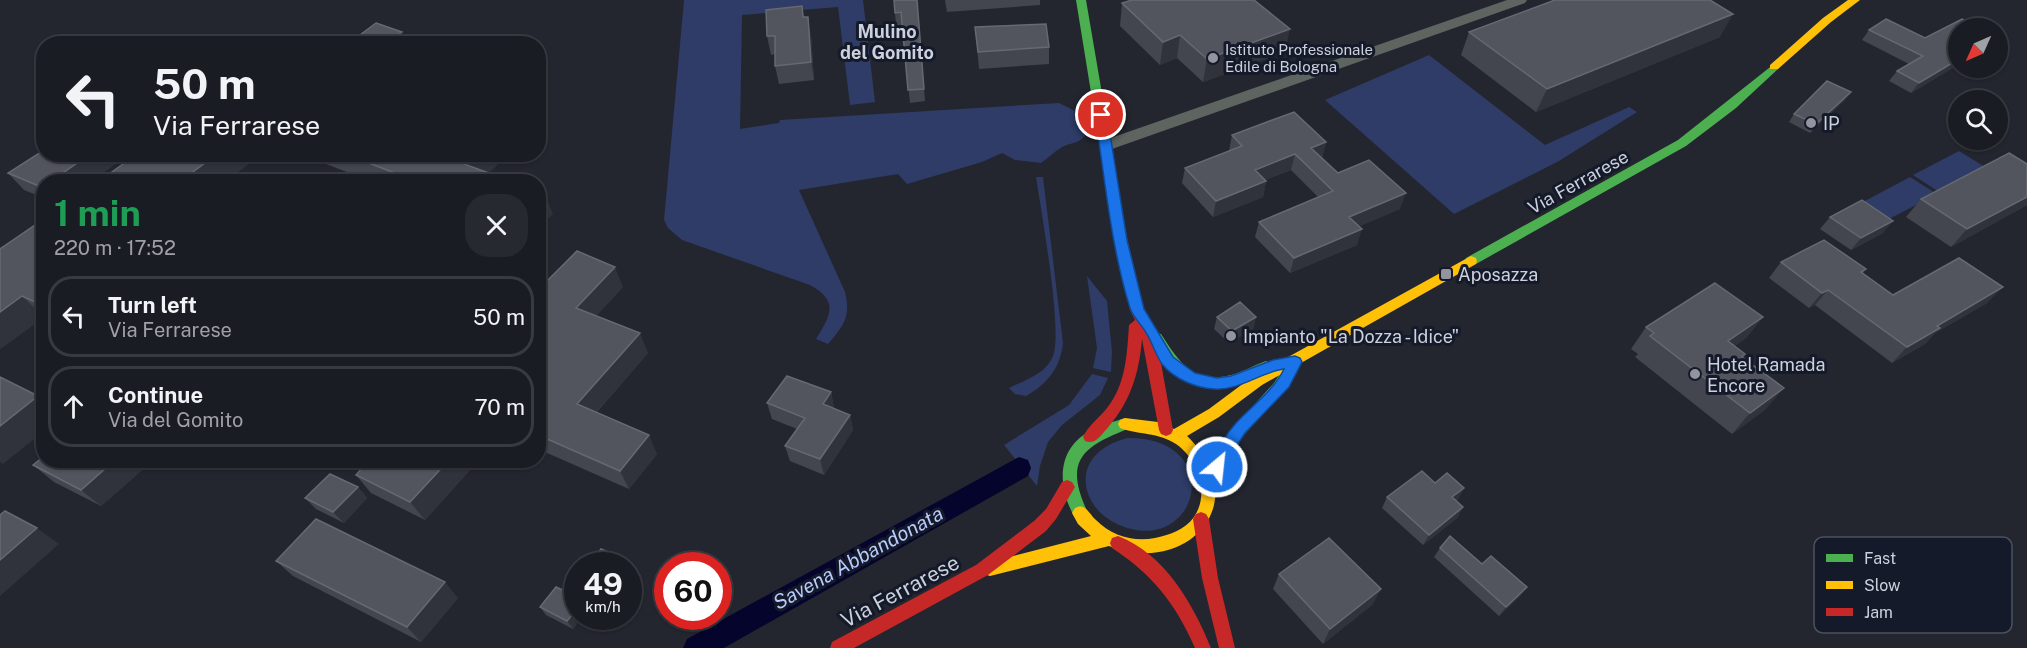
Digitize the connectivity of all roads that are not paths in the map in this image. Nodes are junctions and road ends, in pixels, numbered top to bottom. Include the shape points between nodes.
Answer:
1 (1081, 0) edge
2 (1520, 0) edge
3 (1855, 0) edge
4 (1107, 145) junction
5 (1137, 310) junction
6 (1295, 362) junction
7 (1171, 433) junction
8 (1090, 437) junction
9 (1210, 484) junction
10 (1067, 487) junction
11 (1201, 519) junction
12 (1113, 541) junction
13 (982, 570) junction
14 (838, 648) edge
15 (1203, 648) edge
16 (1227, 648) edge

1 - 4 main road
2 - 4 street
3 - 6 main road, Via Ferrarese via 1682,143
4 - 5 main road via 1121,240
5 - 6 main road, Via Ferrarese via 1168,361 1201,382 1232,381 1273,365
5 - 7 main road via 1147,333
5 - 8 main road via 1133,376 1126,395
6 - 7 main road, Via Ferrarese via 1257,381 1214,413
6 - 9 main road, Via Ferrarese via 1284,383 1250,416 1228,445
7 - 8 main road via 1149,425 1125,424
7 - 9 main road via 1200,456
8 - 10 main road via 1070,463
9 - 11 main road via 1209,501
10 - 12 main road via 1084,522
10 - 13 main road via 1040,526
11 - 12 main road via 1190,532 1166,544 1138,547
11 - 16 main road
12 - 13 main road via 1064,548 1031,560
12 - 15 main road via 1153,567 1176,589
13 - 14 main road, Via Ferrarese

